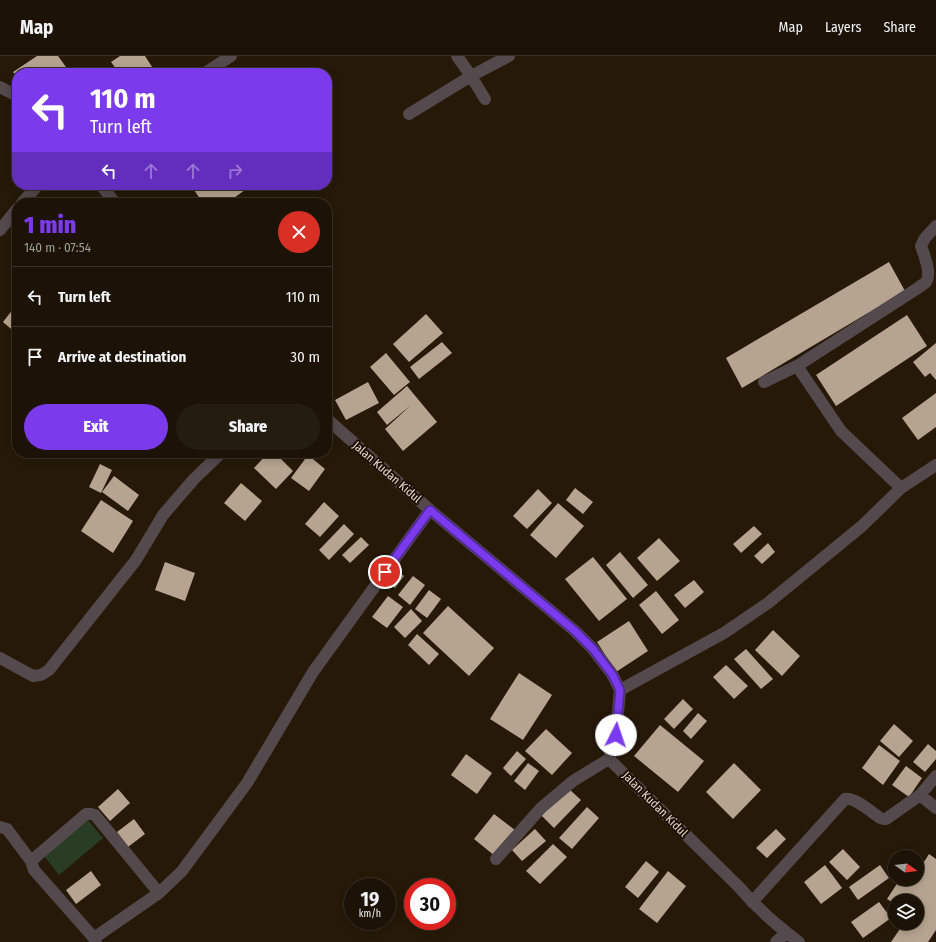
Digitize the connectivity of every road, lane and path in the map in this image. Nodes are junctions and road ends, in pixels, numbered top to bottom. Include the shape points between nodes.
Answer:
1 (231, 56) edge
2 (457, 56) edge
3 (509, 56) edge
4 (213, 68) edge
5 (471, 76) junction
6 (0, 86) edge
7 (12, 93) edge
8 (485, 99) dead end
9 (409, 114) dead end
10 (34, 190) edge
11 (105, 190) edge
12 (26, 198) edge
13 (111, 198) edge
14 (12, 216) edge
15 (936, 226) edge
16 (0, 230) edge
17 (797, 366) junction
18 (764, 382) dead end
19 (332, 423) edge
20 (216, 458) edge
21 (936, 465) edge
22 (901, 488) junction
23 (430, 510) junction
24 (0, 658) edge
25 (620, 690) junction
26 (609, 759) junction
27 (936, 776) edge
28 (920, 795) junction
29 (936, 808) edge
30 (0, 827) edge
31 (496, 859) dead end
32 (31, 861) junction
33 (160, 893) junction
34 (752, 902) junction
35 (786, 933) junction
36 (95, 940) edge
37 (776, 942) edge
38 (799, 942) edge

1 - 4 street
2 - 5 street
3 - 5 street
5 - 8 street
5 - 9 street
6 - 7 street
10 - 12 street
11 - 13 street
14 - 16 street
15 - 17 street via 921,246 928,269 925,282
17 - 18 street
17 - 22 street via 841,431
19 - 23 street, Jalan Kudan Kidul
20 - 24 street via 163,515 136,560 49,670 42,675 33,676
21 - 22 street
22 - 25 street via 862,526 768,603 724,633
23 - 25 street, Jalan Kudan Kidul via 575,631 593,649 612,674
23 - 33 street via 313,672 247,783 182,871
25 - 26 street via 616,735
26 - 31 street via 573,781 541,808
26 - 34 street, Jalan Kudan Kidul
27 - 28 street
28 - 29 street
28 - 34 street via 886,819 880,818 854,800 845,799
30 - 32 street via 7,829
32 - 33 street via 86,814 91,814 95,815
32 - 36 street via 34,870
33 - 36 street
34 - 35 street, Jalan Kudan Kidul
35 - 37 street
35 - 38 street, Jalan Kudan Kidul

